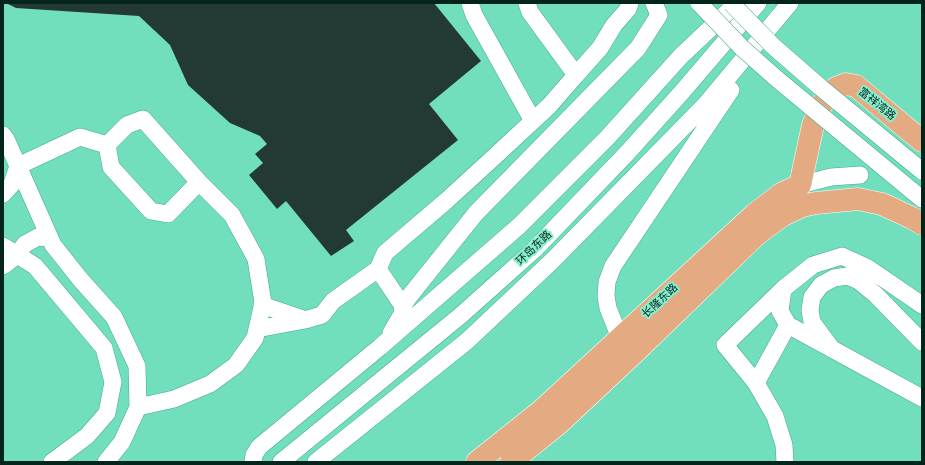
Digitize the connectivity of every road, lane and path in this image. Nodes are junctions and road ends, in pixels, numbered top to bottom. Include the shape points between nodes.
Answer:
1 (470, 3) edge
2 (527, 3) edge
3 (630, 3) edge
4 (654, 3) edge
5 (699, 3) edge
6 (731, 3) edge
7 (739, 3) edge
8 (758, 3) edge
9 (790, 3) edge
10 (757, 34) junction
11 (576, 75) junction
12 (682, 92) junction
13 (533, 121) junction
14 (3, 135) edge
15 (922, 141) edge
16 (108, 145) junction
17 (18, 166) junction
18 (922, 171) edge
19 (860, 175) dead end
20 (199, 182) junction
21 (800, 185) junction
22 (3, 194) edge
23 (917, 195) edge
24 (922, 224) edge
25 (50, 238) junction
26 (10, 251) edge
27 (3, 266) edge
28 (378, 269) junction
29 (783, 289) junction
30 (262, 305) junction
31 (922, 305) edge
32 (403, 306) junction
33 (305, 320) junction
34 (788, 325) junction
35 (257, 329) junction
36 (620, 338) junction
37 (922, 342) edge
38 (380, 347) junction
39 (832, 349) junction
40 (756, 383) junction
41 (922, 398) edge
42 (138, 407) junction
43 (52, 462) edge
44 (106, 462) edge
45 (253, 462) edge
46 (281, 462) edge
47 (316, 462) edge
48 (477, 462) edge
49 (511, 462) edge
50 (785, 462) edge

1 - 13 street via 474,15
2 - 11 street via 530,12
3 - 11 street via 600,48
4 - 32 street via 659,15 638,48 476,213
5 - 23 street, bridge via 760,64
6 - 10 street, bridge
7 - 10 street, bridge
7 - 12 street via 699,61
7 - 38 street via 681,56 607,138 519,226
8 - 12 street, 环岛东路
9 - 10 street, 环岛东路
10 - 18 street, bridge
10 - 36 street via 733,86 613,266 607,282 606,296
10 - 47 street, 环岛东路 via 706,104 553,260 467,341
11 - 13 street via 550,106
12 - 46 street, 环岛东路 via 534,250 460,316
13 - 28 street via 385,254
14 - 17 street
15 - 21 main road, 富祥湾路 via 867,94 856,86 846,84 836,88 822,104 813,125
16 - 17 street via 80,137
16 - 20 street via 127,125 143,118
16 - 20 street via 111,166 151,211 168,214
17 - 22 street via 12,184
17 - 25 street
19 - 21 street, 长隆东路 via 831,177
20 - 30 street via 232,216 256,259
21 - 36 main road, 长隆东路 via 781,194 755,214
24 - 49 main road, 长隆东路 via 882,204 858,199 816,203 783,215 757,234 558,424
25 - 26 street via 38,237
25 - 42 street via 76,274 114,317 137,366
26 - 27 street
26 - 43 street via 36,266 104,348 113,382 107,413 87,436
28 - 32 street
28 - 33 street via 333,301 322,315
29 - 31 street via 813,265 842,256 868,268
29 - 34 street via 780,311
29 - 40 street via 725,345
30 - 33 street
30 - 35 street
32 - 38 street via 394,329
33 - 35 street
34 - 39 street
34 - 40 street
35 - 42 street via 255,338 236,365 210,384 174,399
36 - 48 main road, 长隆东路 via 541,411
37 - 39 street via 876,295 859,281 847,276 821,284 812,297 812,322
38 - 45 street via 259,447
39 - 41 street
40 - 50 street via 775,416 784,445
42 - 44 street via 122,442

